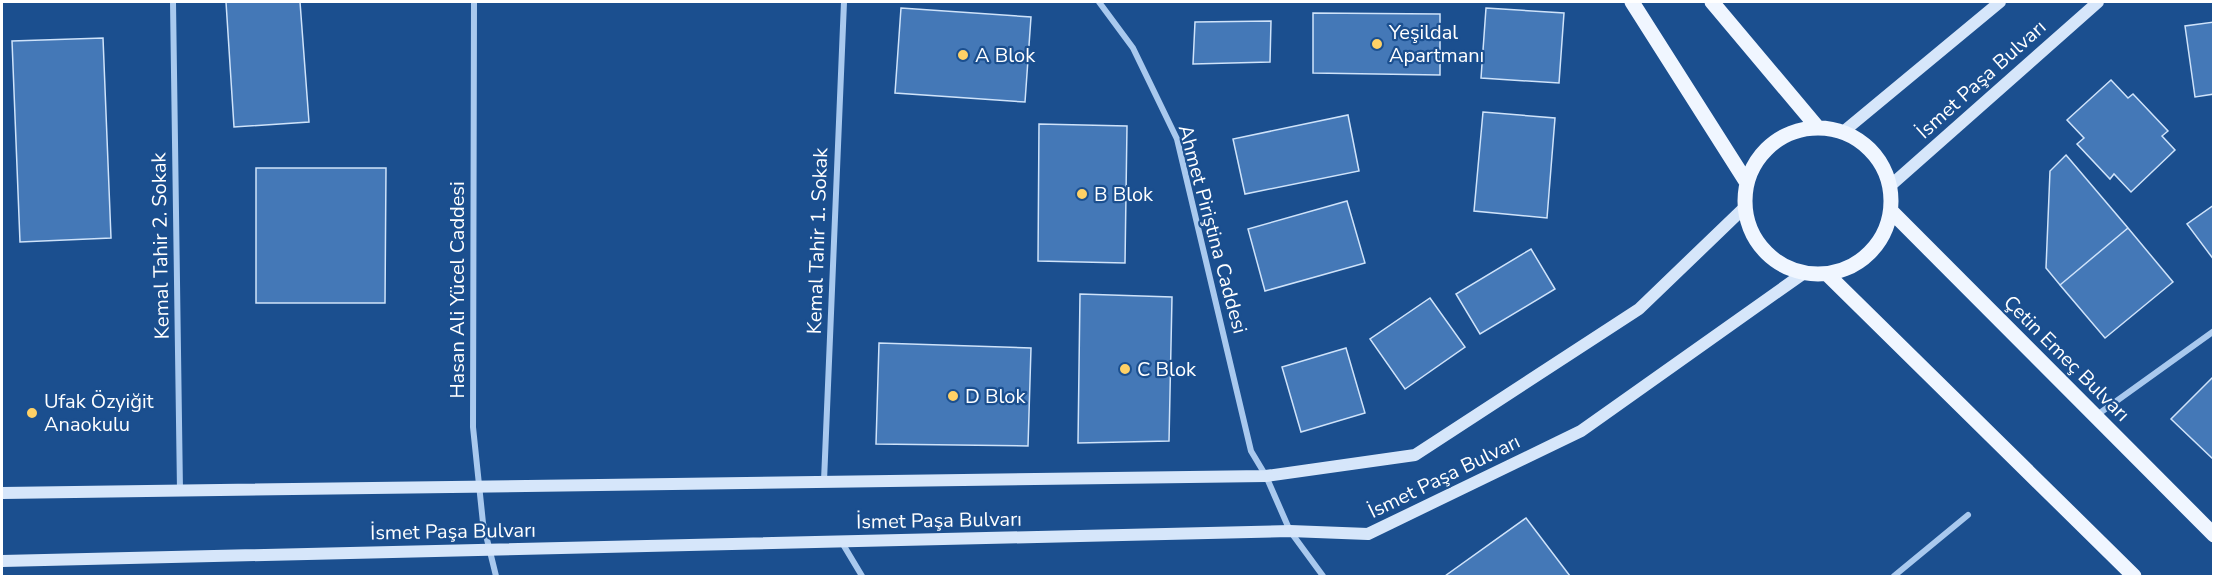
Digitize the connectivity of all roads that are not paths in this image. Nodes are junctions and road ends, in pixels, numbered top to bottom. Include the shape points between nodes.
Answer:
1 (173, 2) edge
2 (474, 2) edge
3 (844, 2) edge
4 (1099, 2) edge
5 (1632, 2) edge
6 (1712, 2) edge
7 (2000, 2) edge
8 (2098, 2) edge
9 (1818, 128) junction
10 (1843, 132) junction
11 (1747, 183) junction
12 (1890, 186) junction
13 (1745, 207) junction
14 (1891, 211) junction
15 (1804, 273) junction
16 (1827, 274) junction
17 (2214, 331) edge
18 (2095, 416) junction
19 (1266, 476) junction
20 (824, 481) junction
21 (480, 487) junction
22 (180, 491) junction
23 (2, 493) edge
24 (1968, 515) dead end
25 (1290, 531) junction
26 (2214, 535) edge
27 (841, 541) junction
28 (489, 549) junction
29 (2, 561) edge
30 (496, 576) edge
31 (862, 576) edge
32 (1323, 576) edge
33 (1894, 576) edge
34 (2134, 576) edge

1 - 22 street, Kemal Tahir 2. Sokak
2 - 21 street, Hasan Ali Yücel Caddesi via 473,427
3 - 20 street, Kemal Tahir 1. Sokak
4 - 19 street, Ahmet Piriştina Caddesi via 1133,48 1177,139 1251,451
5 - 11 main road
6 - 9 main road
7 - 10 street
8 - 12 street, İsmet Paşa Bulvarı
9 - 10 main road
9 - 11 main road via 1794,132 1773,143 1757,161
10 - 12 main road via 1864,144 1881,163
11 - 13 main road
12 - 14 main road
13 - 15 main road via 1751,230 1763,249 1781,264
13 - 19 street, İsmet Paşa Bulvarı via 1639,309 1415,454
14 - 16 main road via 1884,234 1870,253 1850,267
14 - 18 main road, Çetin Emeç Bulvarı
15 - 16 main road
15 - 25 street, İsmet Paşa Bulvarı via 1581,431 1368,534
16 - 34 main road
17 - 18 street
18 - 26 main road, Çetin Emeç Bulvarı
19 - 20 street, İsmet Paşa Bulvarı
19 - 25 street, Ahmet Piriştina Caddesi
20 - 21 street, İsmet Paşa Bulvarı
21 - 22 street, İsmet Paşa Bulvarı
21 - 28 street, Hasan Ali Yücel Caddesi
22 - 23 street, İsmet Paşa Bulvarı
24 - 33 street
25 - 27 street, İsmet Paşa Bulvarı
25 - 32 street, Ahmet Piriştina Caddesi
27 - 28 street, İsmet Paşa Bulvarı
27 - 31 street
28 - 29 street, İsmet Paşa Bulvarı
28 - 30 street, Hasan Ali Yücel Caddesi

